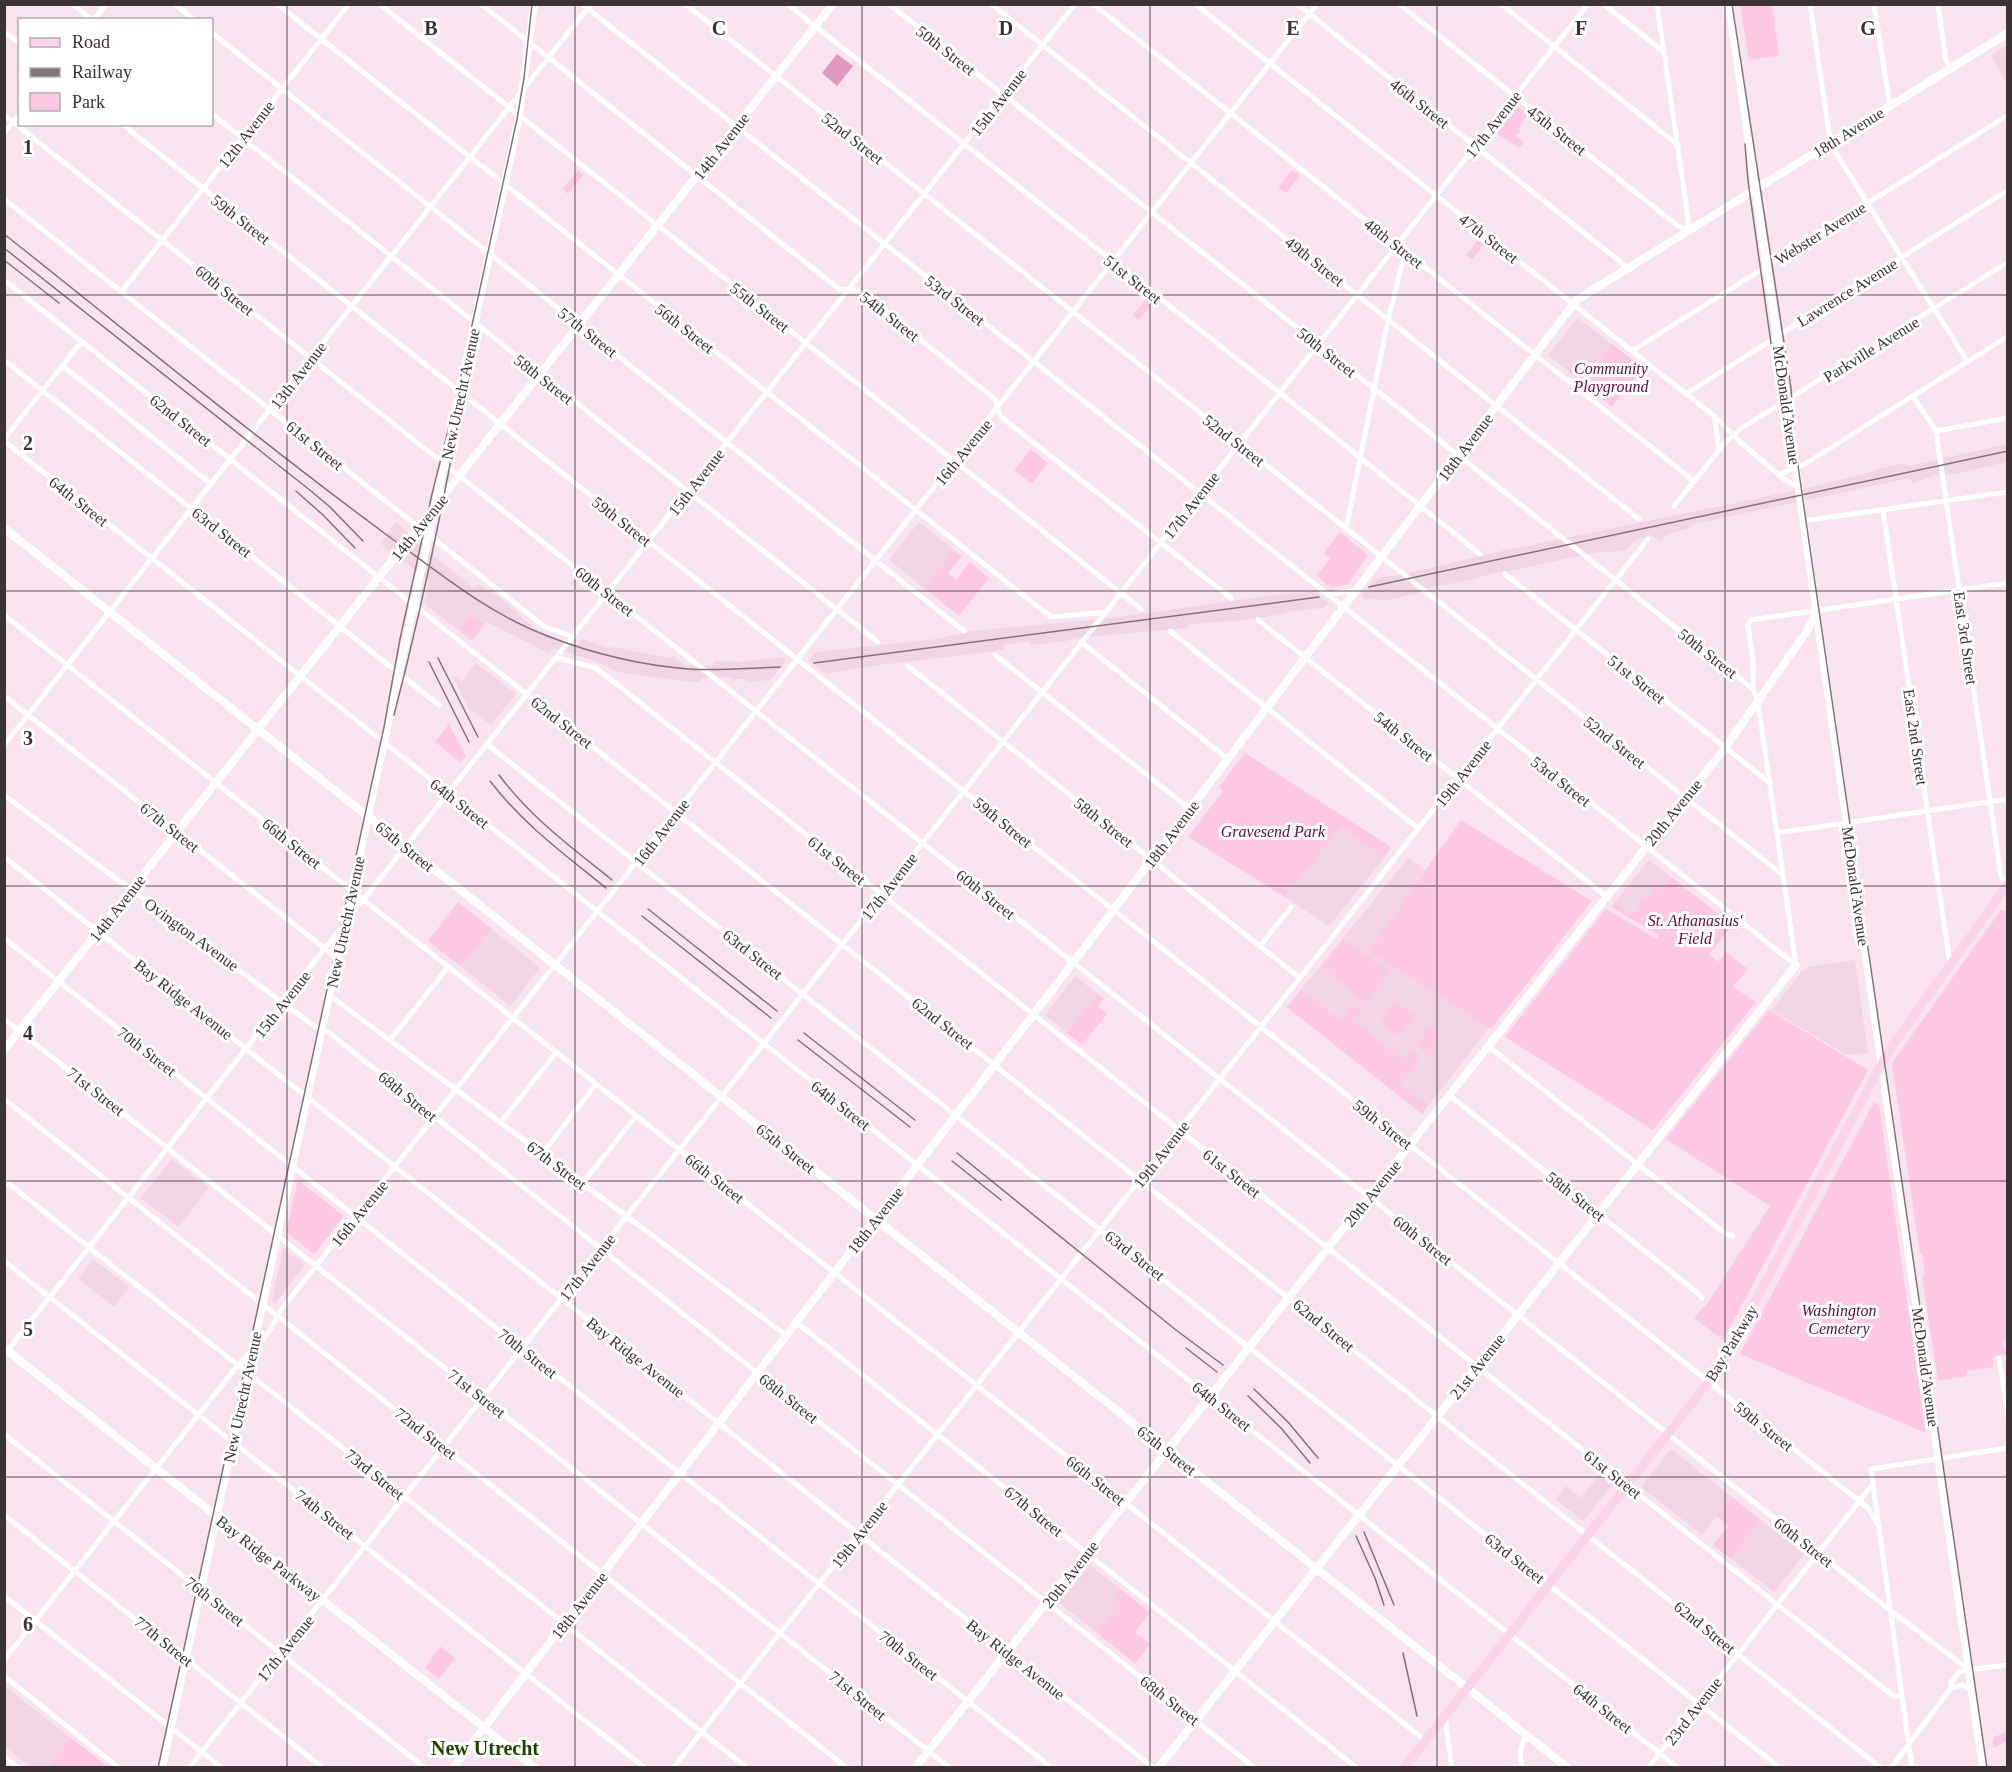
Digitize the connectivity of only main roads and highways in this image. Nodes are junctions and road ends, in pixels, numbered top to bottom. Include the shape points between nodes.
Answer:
1 (2007, 884) edge
2 (1404, 1767) edge

1 - 2 main road, Bay Parkway via 1882,1063 1721,1366

